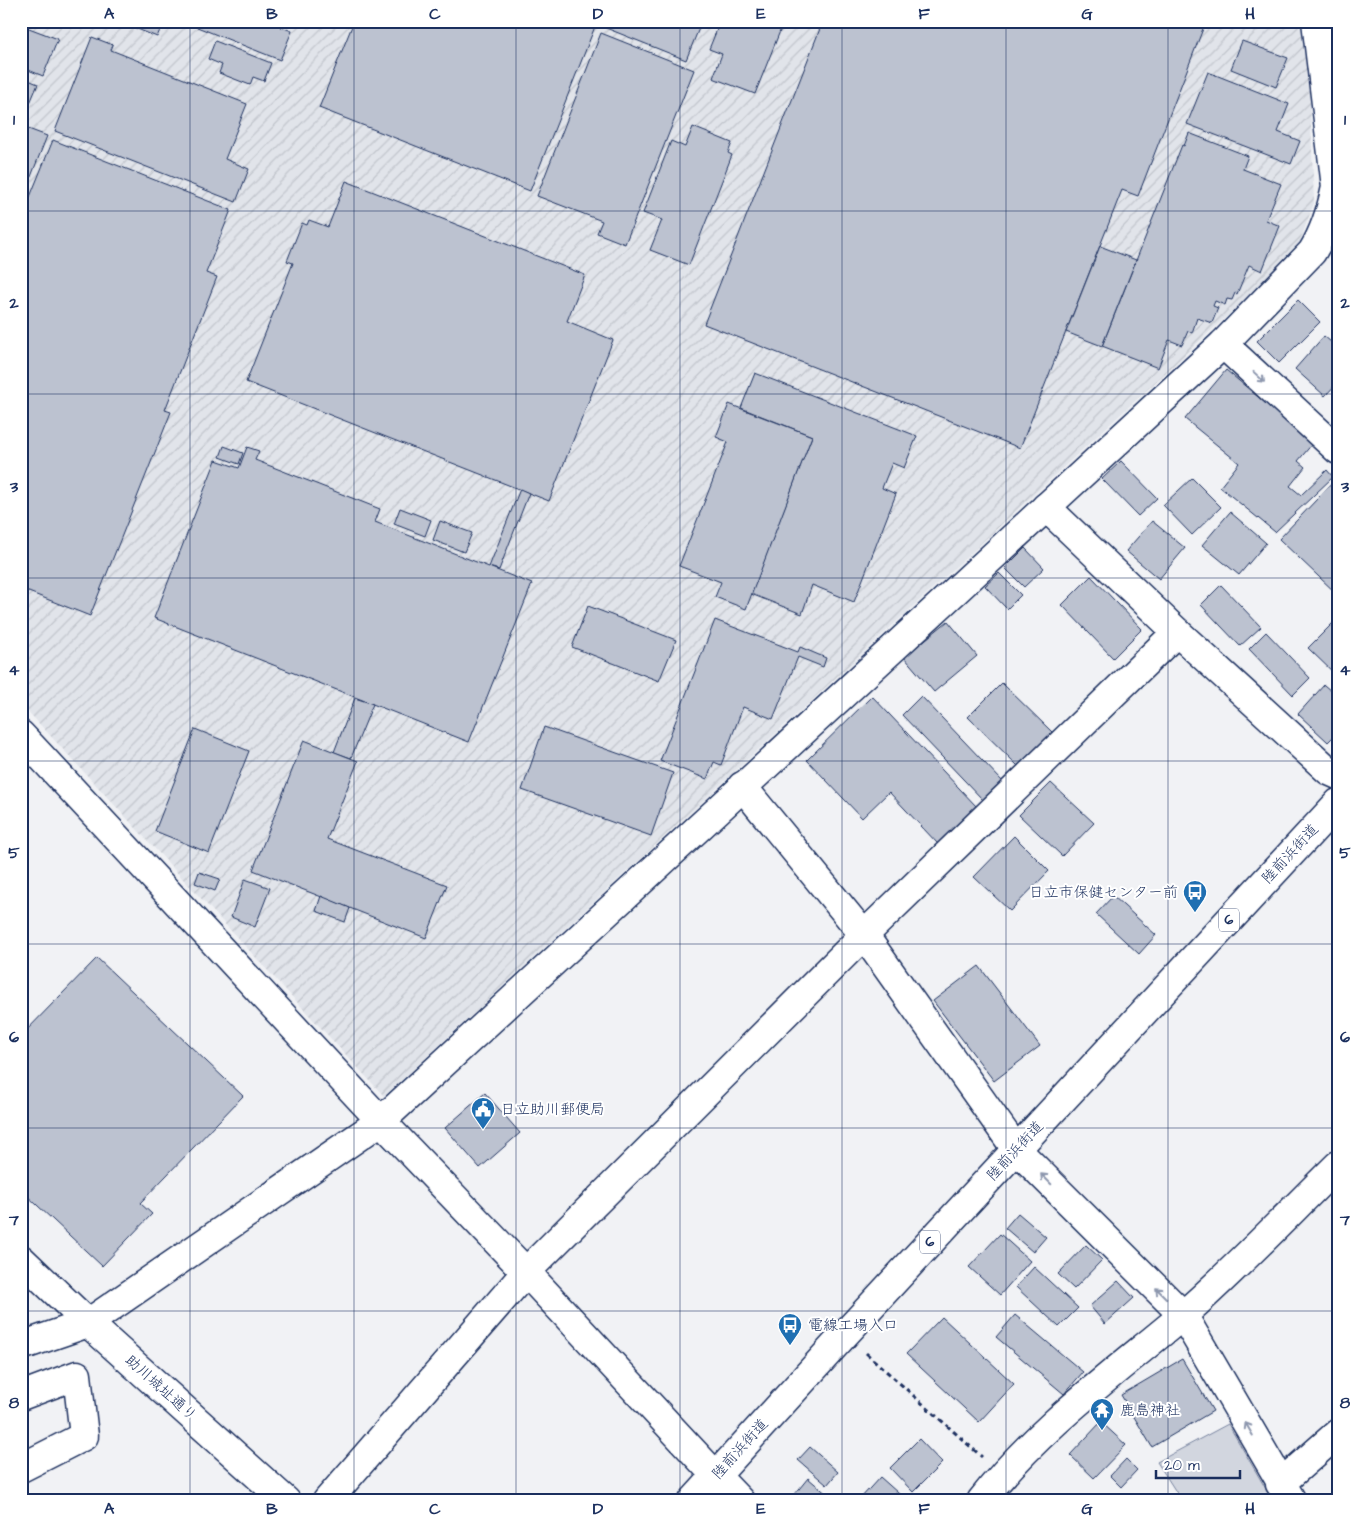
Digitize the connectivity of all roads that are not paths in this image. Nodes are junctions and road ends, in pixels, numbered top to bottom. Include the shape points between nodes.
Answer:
1 (1316, 21) edge
2 (1335, 212) edge
3 (1223, 344) junction
4 (1338, 450) edge
5 (1046, 507) junction
6 (1177, 632) junction
7 (21, 735) edge
8 (1338, 775) edge
9 (742, 786) junction
10 (1338, 803) edge
11 (864, 935) junction
12 (380, 1121) junction
13 (1016, 1149) junction
14 (1338, 1165) edge
15 (21, 1259) edge
16 (526, 1272) junction
17 (1183, 1315) junction
18 (88, 1323) junction
19 (21, 1346) edge
20 (21, 1396) edge
21 (1338, 1433) edge
22 (21, 1468) edge
23 (716, 1476) junction
24 (1286, 1492) edge
25 (286, 1501) edge
26 (327, 1501) edge
27 (693, 1501) edge
28 (740, 1501) edge
29 (980, 1501) edge

1 - 2 main road via 1336,186
2 - 3 main road via 1312,252
3 -> 4 main road
3 - 5 main road
5 - 6 main road
5 - 9 main road
6 - 8 main road via 1329,771
6 - 11 main road
7 - 12 main road
9 - 11 main road
9 - 12 main road
10 - 13 main road, 陸前浜街道 / 6
11 - 13 main road
11 - 16 main road
12 - 16 main road
12 - 18 main road
17 -> 13 main road
13 - 23 main road, 陸前浜街道 / 6
14 - 17 main road
15 - 18 main road, 助川城址通り
16 - 23 main road
16 - 26 main road
24 -> 17 main road
17 - 29 main road via 1072,1408 1002,1474
18 - 19 main road
18 - 25 main road, 助川城址通り
20 - 22 main road via 77,1375 84,1436
21 - 24 main road
23 - 27 main road, 陸前浜街道 / 6
23 - 28 main road

